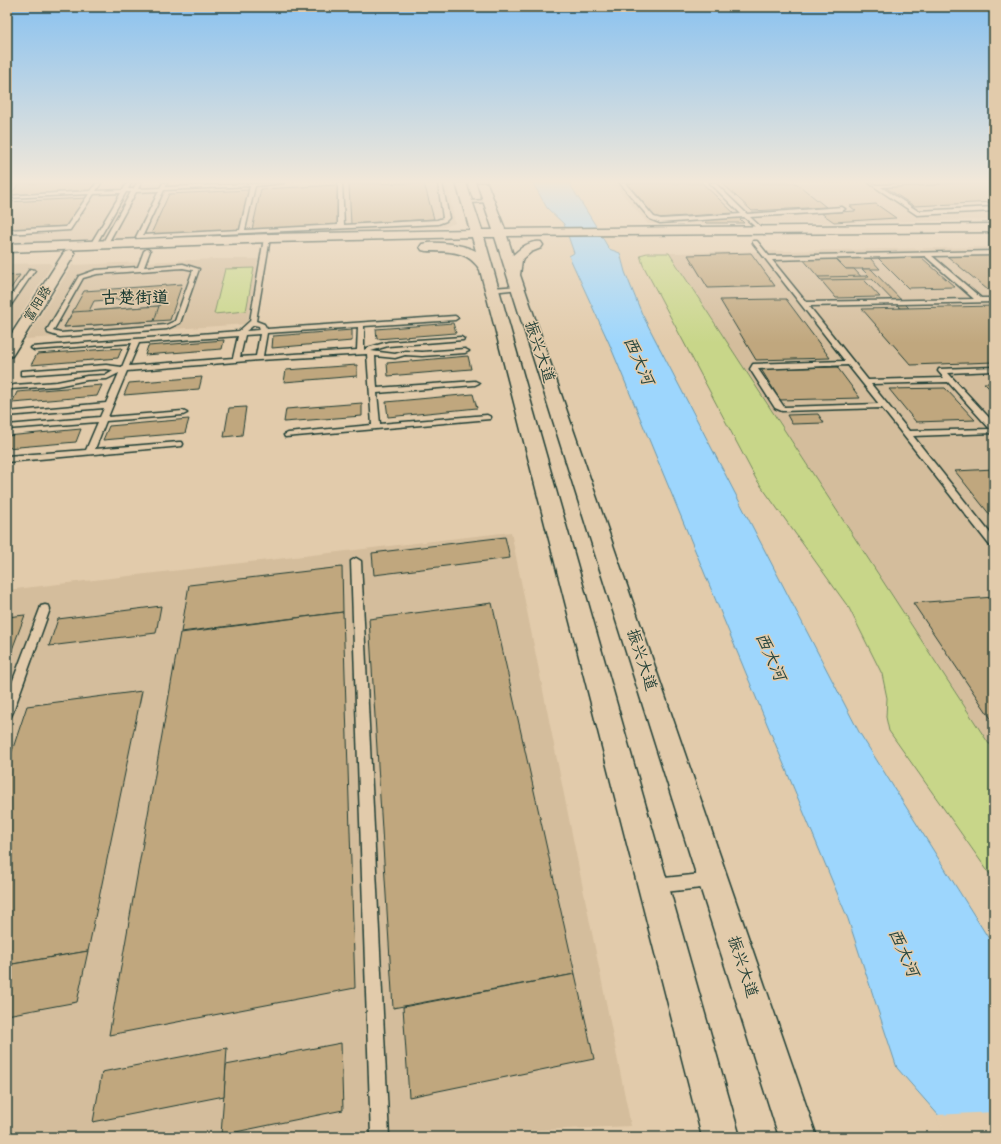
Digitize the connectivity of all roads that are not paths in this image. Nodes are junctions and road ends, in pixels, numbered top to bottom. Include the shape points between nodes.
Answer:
1 (103, 236) edge
2 (104, 236) edge
3 (139, 236) edge
4 (152, 236) edge
5 (447, 236) edge
6 (447, 236) edge
7 (486, 236) edge
8 (493, 236) edge
9 (537, 236) edge
10 (538, 236) edge
11 (560, 236) edge
12 (443, 238) junction
13 (542, 238) junction
14 (755, 242) junction
15 (771, 242) dead end
16 (266, 243) junction
17 (99, 244) junction
18 (578, 244) dead end
19 (419, 246) junction
20 (7, 248) edge
21 (147, 251) junction
22 (994, 253) edge
23 (69, 254) junction
24 (926, 254) junction
25 (7, 256) edge
26 (768, 258) junction
27 (140, 269) junction
28 (32, 270) dead end
29 (490, 280) junction
30 (516, 281) junction
31 (979, 300) junction
32 (994, 300) edge
33 (804, 304) junction
34 (7, 307) edge
35 (455, 318) dead end
36 (253, 322) junction
37 (361, 325) junction
38 (264, 332) junction
39 (242, 333) junction
40 (461, 339) dead end
41 (136, 341) junction
42 (34, 348) dead end
43 (465, 351) dead end
44 (7, 353) edge
45 (367, 353) junction
46 (259, 358) junction
47 (236, 360) junction
48 (851, 363) junction
49 (122, 369) junction
50 (994, 369) edge
51 (24, 373) dead end
52 (950, 380) junction
53 (865, 382) junction
54 (475, 383) dead end
55 (14, 387) dead end
56 (374, 391) junction
57 (109, 405) junction
58 (884, 406) junction
59 (183, 413) dead end
60 (7, 414) edge
61 (487, 417) dead end
62 (103, 419) junction
63 (7, 427) edge
64 (376, 427) junction
65 (994, 428) edge
66 (994, 431) edge
67 (906, 434) junction
68 (288, 435) dead end
69 (179, 444) dead end
70 (90, 452) junction
71 (7, 459) edge
72 (994, 545) edge
73 (356, 562) dead end
74 (45, 610) dead end
75 (7, 712) edge
76 (713, 880) junction
77 (653, 886) junction
78 (380, 1137) edge
79 (721, 1137) edge
80 (798, 1137) edge

1 - 17 lane
2 - 17 lane
3 - 4 lane
5 - 12 main road
6 - 12 main road
7 - 29 main road, 振兴大道
8 - 30 main road, 振兴大道
9 - 13 main road
10 - 13 main road
11 - 13 main road
12 - 16 main road
12 - 19 main road
13 - 30 main road via 516,259
14 - 15 main road
14 - 18 main road
14 - 26 lane
16 - 17 main road
16 - 19 main road
16 - 21 main road
16 - 36 lane
17 - 20 main road
19 - 29 main road via 467,252 478,258
21 - 23 main road
21 - 27 lane
22 - 24 lane
23 - 25 main road
23 - 44 street, 富阳路
24 - 26 lane
24 - 31 lane
26 - 33 lane
27 - 27 lane via 83,275 50,332 60,334 167,326 178,322 196,269 183,266
28 - 34 lane
29 - 30 lane
29 - 77 main road, 振兴大道
30 - 76 main road, 振兴大道
31 - 32 lane
31 - 33 lane
33 - 48 lane
35 - 37 lane
36 - 38 lane via 264,326
36 - 39 lane via 245,327
37 - 38 lane
37 - 45 lane
38 - 39 lane
38 - 46 lane
39 - 41 lane
39 - 47 lane
40 - 45 lane via 388,344 369,349
41 - 42 lane
41 - 49 lane
43 - 45 lane via 405,353 395,356
45 - 46 lane
45 - 56 lane
46 - 47 lane
47 - 49 lane
48 - 53 lane
48 - 58 lane via 756,366 754,369 782,410
49 - 51 lane via 106,367
49 - 55 lane via 107,377
49 - 57 lane
50 - 52 lane via 942,371
52 - 53 lane
52 - 65 lane
53 - 58 lane
54 - 56 lane
56 - 64 lane
57 - 60 lane
57 - 62 lane
58 - 67 lane
59 - 62 lane
61 - 64 lane
62 - 63 lane
62 - 70 lane
64 - 68 lane
66 - 67 lane
67 - 72 lane
69 - 70 lane
70 - 71 lane
73 - 78 lane
74 - 75 lane
76 - 77 lane
76 - 80 main road, 振兴大道
77 - 79 main road, 振兴大道

